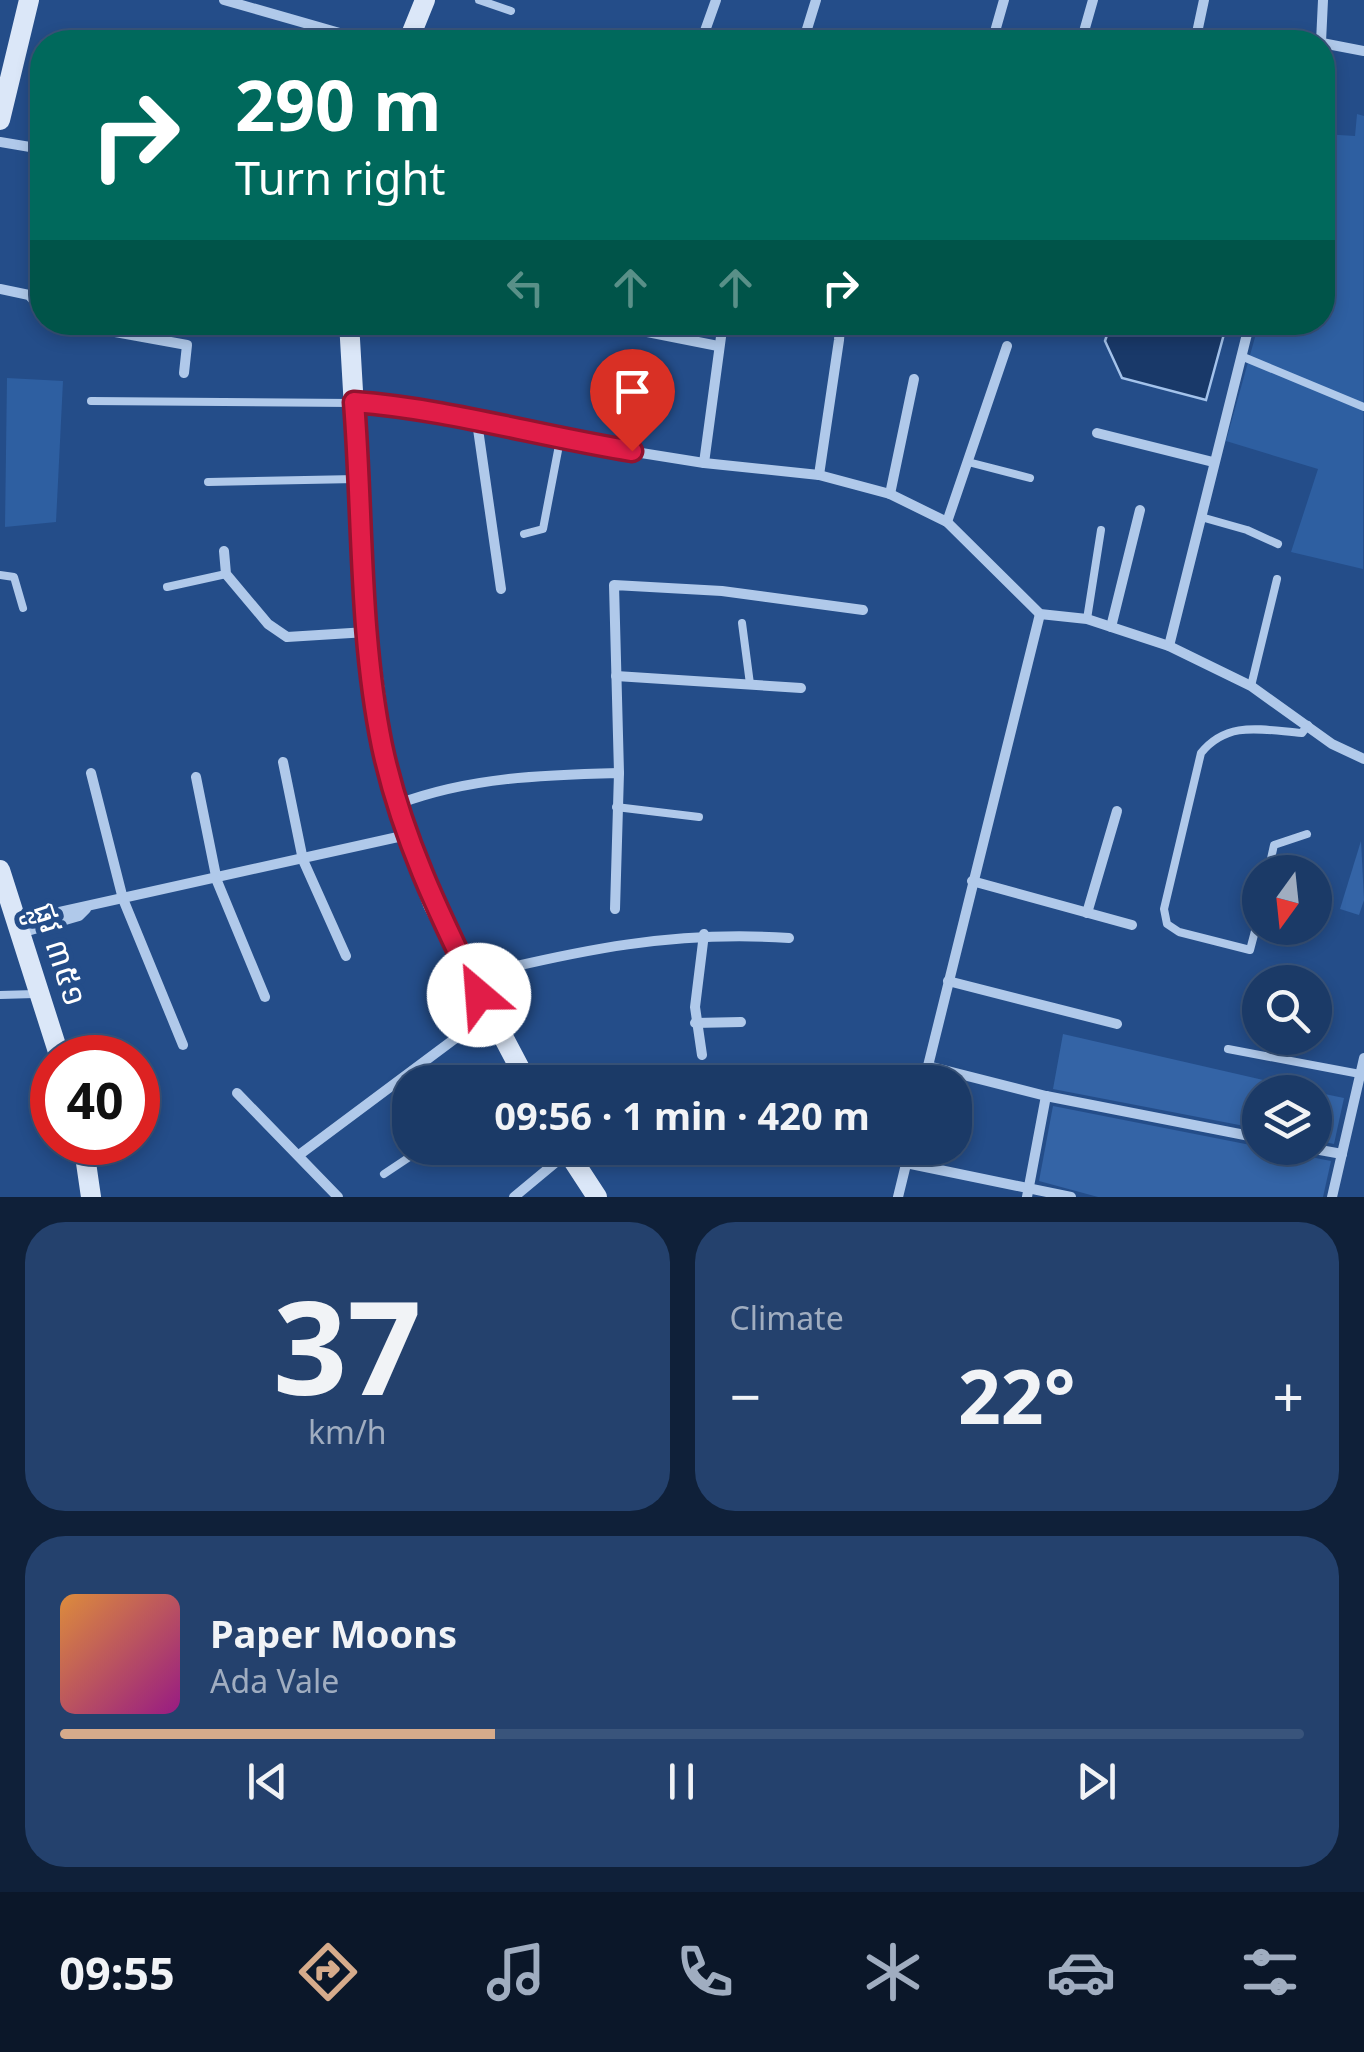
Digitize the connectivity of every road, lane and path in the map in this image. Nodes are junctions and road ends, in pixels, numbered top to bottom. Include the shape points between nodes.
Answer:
1 (28, 0) edge
2 (224, 0) edge
3 (425, 0) edge
4 (479, 0) edge
5 (816, 0) edge
6 (1004, 0) edge
7 (1093, 0) edge
8 (1204, 0) edge
9 (1323, 0) edge
10 (713, 1) edge
11 (511, 11) dead end
12 (329, 30) edge
13 (413, 30) edge
14 (705, 30) edge
15 (807, 30) edge
16 (995, 30) edge
17 (1084, 30) edge
18 (1198, 30) edge
19 (1322, 30) edge
20 (1335, 45) edge
21 (1364, 51) edge
22 (7, 58) edge
23 (1, 110) edge
24 (0, 142) edge
25 (30, 147) edge
26 (0, 288) edge
27 (30, 296) edge
28 (132, 335) edge
29 (350, 335) edge
30 (663, 335) edge
31 (720, 335) edge
32 (839, 335) edge
33 (1247, 335) edge
34 (718, 346) junction
35 (1008, 346) dead end
36 (1242, 356) junction
37 (184, 373) dead end
38 (914, 379) dead end
39 (91, 401) dead end
40 (354, 402) junction
41 (1364, 407) edge
42 (477, 422) junction
43 (1096, 433) dead end
44 (560, 440) junction
45 (968, 462) junction
46 (1214, 462) junction
47 (704, 463) junction
48 (818, 475) junction
49 (1030, 478) dead end
50 (360, 479) junction
51 (208, 482) dead end
52 (890, 494) junction
53 (1140, 510) dead end
54 (1200, 517) junction
55 (947, 522) junction
56 (1101, 530) dead end
57 (524, 534) dead end
58 (1278, 544) dead end
59 (224, 551) dead end
60 (226, 574) junction
61 (0, 575) edge
62 (1277, 579) dead end
63 (167, 587) dead end
64 (501, 589) dead end
65 (23, 608) dead end
66 (862, 610) dead end
67 (1040, 614) junction
68 (1087, 619) junction
69 (742, 623) dead end
70 (1111, 627) junction
71 (367, 632) junction
72 (1169, 646) junction
73 (616, 676) junction
74 (750, 684) junction
75 (1250, 686) junction
76 (801, 688) dead end
77 (1308, 726) junction
78 (1364, 759) edge
79 (283, 762) dead end
80 (619, 772) junction
81 (91, 773) dead end
82 (196, 778) dead end
83 (398, 804) junction
84 (616, 807) junction
85 (1117, 811) dead end
86 (699, 817) dead end
87 (1307, 834) dead end
88 (407, 836) junction
89 (1272, 855) edge
90 (303, 860) junction
91 (0, 870) edge
92 (217, 880) junction
93 (972, 881) junction
94 (122, 899) junction
95 (616, 910) dead end
96 (1088, 913) junction
97 (1132, 925) dead end
98 (21, 926) junction
99 (704, 934) junction
100 (789, 938) dead end
101 (1251, 945) edge
102 (346, 956) dead end
103 (470, 977) junction
104 (948, 981) junction
105 (42, 994) junction
106 (0, 996) edge
107 (265, 998) dead end
108 (488, 1014) junction
109 (741, 1022) dead end
110 (696, 1023) junction
111 (1117, 1024) dead end
112 (54, 1035) edge
113 (183, 1045) dead end
114 (1228, 1050) dead end
115 (702, 1056) dead end
116 (1364, 1058) edge
117 (515, 1065) edge
118 (928, 1065) edge
119 (1360, 1074) junction
120 (972, 1077) edge
121 (237, 1093) dead end
122 (1046, 1096) junction
123 (1242, 1134) edge
124 (1332, 1152) edge
125 (1342, 1154) junction
126 (299, 1156) junction
127 (86, 1165) edge
128 (398, 1165) edge
129 (550, 1165) edge
130 (574, 1165) edge
131 (906, 1165) edge
132 (914, 1165) edge
133 (384, 1174) dead end
134 (1028, 1192) edge
135 (588, 1193) edge
136 (90, 1197) edge
137 (338, 1197) edge
138 (514, 1197) edge
139 (898, 1197) edge
140 (1071, 1197) edge
141 (1332, 1197) edge

1 - 22 street
2 - 12 street
3 - 13 street
4 - 11 lane
5 - 15 street
6 - 16 street
7 - 17 street
8 - 18 street
9 - 19 street
10 - 14 street
20 - 21 street
22 - 23 street
24 - 25 street
26 - 27 street
28 - 37 street via 187,345
29 - 40 street
30 - 34 street
31 - 34 street
32 - 48 street
33 - 36 street
34 - 47 street
35 - 45 street
36 - 41 lane
36 - 46 street
38 - 52 street
39 - 40 lane
40 - 42 street via 428,408
40 - 50 street
42 - 44 street
42 - 64 street
43 - 46 street
44 - 47 street
44 - 57 lane via 543,529
45 - 49 lane
45 - 55 street
46 - 54 street
47 - 48 street
48 - 52 street
50 - 51 lane
50 - 71 street
52 - 55 street
53 - 70 street
54 - 58 lane
54 - 72 street
55 - 67 street
56 - 68 lane
59 - 60 street
60 - 63 lane
60 - 71 street via 287,637
61 - 65 lane via 14,577
62 - 75 lane
66 - 73 street via 722,591 614,586
67 - 68 street
67 - 93 street
68 - 70 street
69 - 74 lane
70 - 72 street
71 - 83 street via 382,746
72 - 75 street
73 - 74 street
73 - 80 street
74 - 76 street
75 - 77 street
77 - 78 street
77 - 101 lane via 1302,733 1238,728 1215,735 1201,752 1164,909 1167,924 1250,950
79 - 90 street
80 - 83 street via 514,776
80 - 84 street
81 - 94 street
82 - 92 street
83 - 88 street
84 - 86 lane
84 - 95 street
85 - 96 street
87 - 89 lane via 1274,845
88 - 90 street
88 - 103 street
90 - 92 street
90 - 102 street
91 - 98 street, ផ្លូវ ៣៥១
92 - 94 street
92 - 107 street
93 - 96 street
93 - 104 street
94 - 98 street via 86,908 80,916
94 - 113 street
96 - 97 street
98 - 105 street, ផ្លូវ ៣៥១
99 - 100 street
99 - 103 street via 610,945
99 - 110 street
103 - 108 street
104 - 111 street
104 - 118 street
105 - 106 lane
105 - 112 street, ផ្លូវ ៣៥១
108 - 117 street
108 - 126 street
109 - 110 street
110 - 115 street
114 - 119 lane
116 - 119 street
119 - 125 street
120 - 122 street
121 - 126 street
122 - 123 street
122 - 134 street
124 - 125 street
125 - 141 street
126 - 137 street
127 - 136 street
128 - 133 lane
129 - 138 street
130 - 135 street
131 - 139 street
132 - 134 street
134 - 140 street

